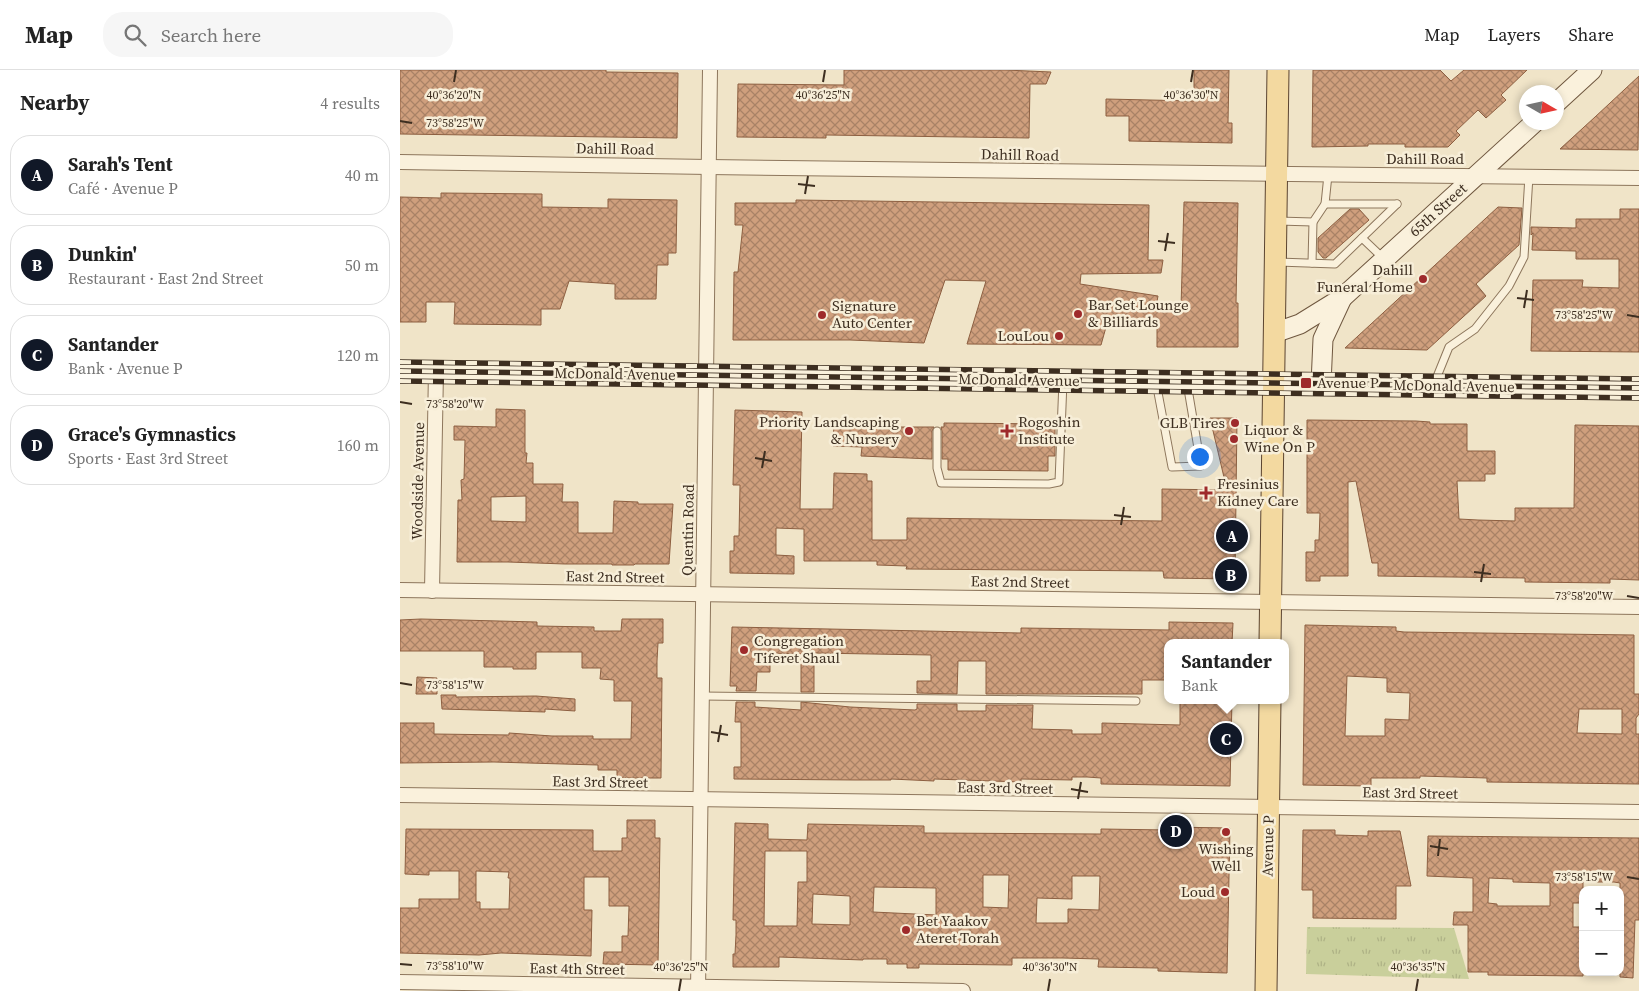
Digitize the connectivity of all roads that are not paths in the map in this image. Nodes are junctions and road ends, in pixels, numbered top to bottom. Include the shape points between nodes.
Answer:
1 (710, 70) edge
2 (1278, 70) edge
3 (1592, 70) edge
4 (1564, 96) edge
5 (1526, 130) edge
6 (400, 162) edge
7 (709, 167) junction
8 (1277, 175) junction
9 (1328, 175) junction
10 (1477, 175) junction
11 (1529, 176) junction
12 (1639, 178) edge
13 (1326, 204) junction
14 (1276, 221) junction
15 (1313, 222) junction
16 (1362, 238) junction
17 (1384, 260) junction
18 (1276, 262) junction
19 (1312, 263) junction
20 (1342, 298) junction
21 (1274, 333) junction
22 (400, 371) edge
23 (436, 371) junction
24 (706, 375) junction
25 (1063, 380) junction
26 (1156, 382) junction
27 (1187, 382) junction
28 (1274, 384) junction
29 (1321, 384) junction
30 (1434, 386) junction
31 (1639, 388) edge
32 (937, 431) dead end
33 (400, 590) edge
34 (432, 591) junction
35 (703, 595) junction
36 (1271, 602) junction
37 (1639, 607) edge
38 (1270, 639) edge
39 (702, 696) junction
40 (1136, 701) dead end
41 (1270, 704) edge
42 (400, 795) edge
43 (700, 800) junction
44 (1268, 807) junction
45 (1639, 812) edge
46 (400, 982) edge
47 (698, 989) edge
48 (963, 991) edge
49 (1266, 991) edge

1 - 7 street, Quentin Road
2 - 8 main road
3 - 4 main road
5 - 10 main road, 65th Street
6 - 7 street, Dahill Road
7 - 8 street, Dahill Road
7 - 24 street, Quentin Road
8 - 9 street, Dahill Road
8 - 14 main road
9 - 10 street, Dahill Road
9 - 13 lane
10 - 11 street, Dahill Road
10 - 17 main road, 65th Street
11 - 12 street, Dahill Road
11 - 30 lane via 1524,257 1509,286 1475,329 1449,347
13 - 15 lane
13 - 16 lane via 1397,204
14 - 15 lane
14 - 18 main road
15 - 19 lane
16 - 17 lane
16 - 19 lane via 1334,264
17 - 20 main road, 65th Street
18 - 19 lane
18 - 21 main road
20 - 21 main road, 65th Street via 1300,324
20 - 29 main road, 65th Street via 1323,339
21 - 28 main road
22 - 23 main road, McDonald Avenue
23 - 24 main road, McDonald Avenue
23 - 34 street, Woodside Avenue
24 - 25 main road, McDonald Avenue
24 - 35 street, Quentin Road
25 - 26 main road, McDonald Avenue
25 - 32 lane via 1059,482 941,483 937,468
26 - 27 main road, McDonald Avenue
26 - 27 lane via 1172,467 1201,466
27 - 28 main road, McDonald Avenue
28 - 29 main road, McDonald Avenue
28 - 36 main road
29 - 30 main road, McDonald Avenue
30 - 31 main road, McDonald Avenue
33 - 34 street, East 2nd Street
34 - 35 street, East 2nd Street
35 - 36 street, East 2nd Street
35 - 39 street, Quentin Road
36 - 37 street, East 2nd Street
36 - 38 main road
39 - 40 lane
39 - 43 street, Quentin Road
41 - 44 main road, Avenue P
42 - 43 street, East 3rd Street
43 - 44 street, East 3rd Street
43 - 47 street, Quentin Road
44 - 45 street, East 3rd Street
44 - 49 main road, Avenue P
46 - 47 street, East 4th Street
47 - 48 street, East 4th Street

